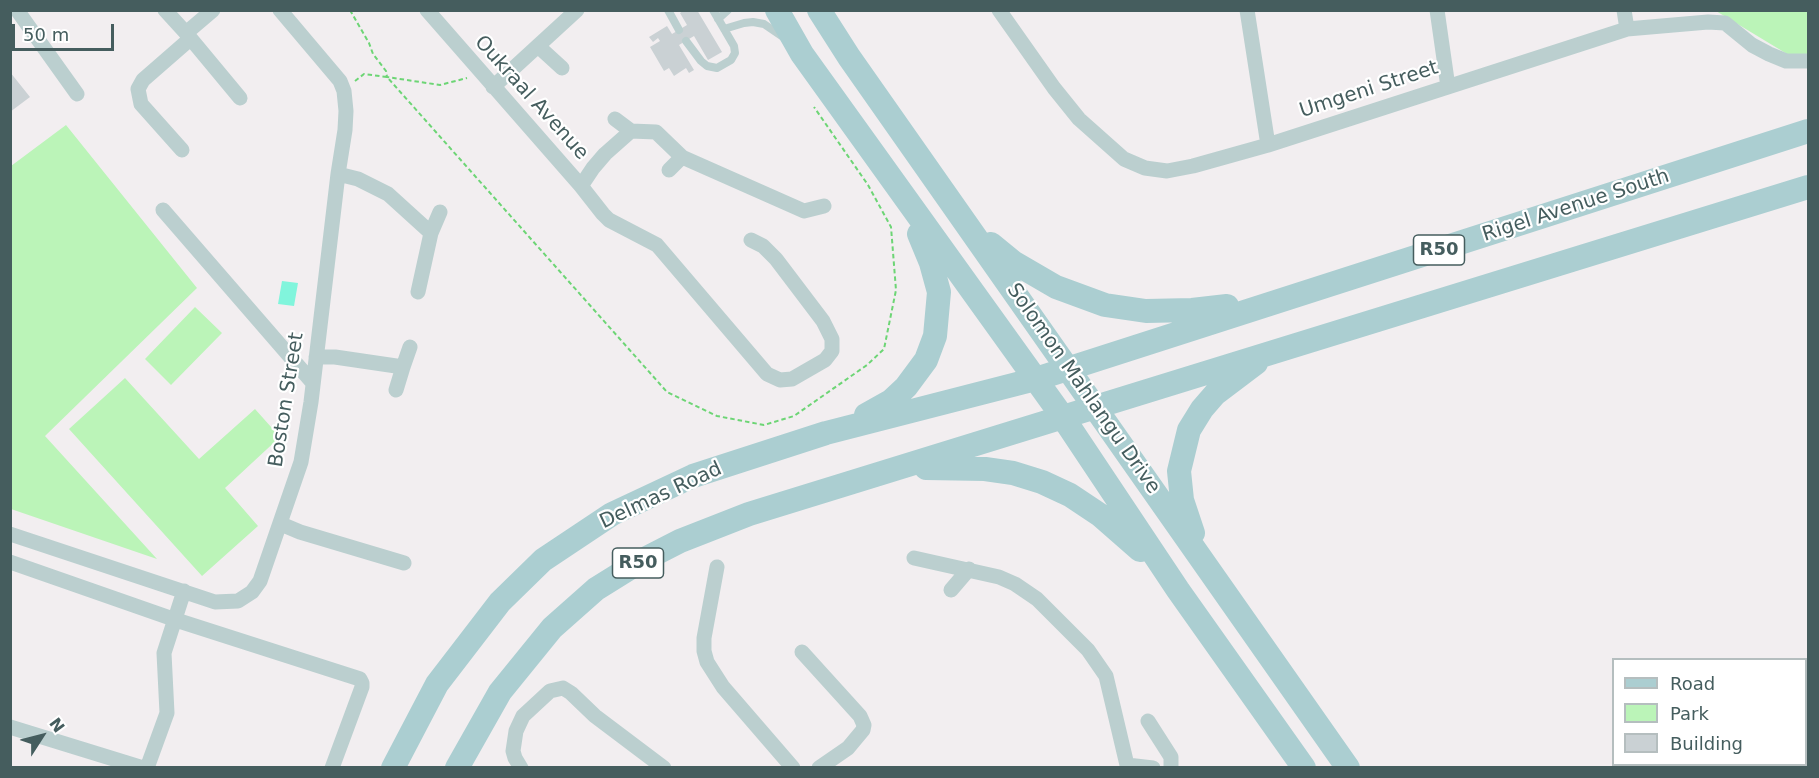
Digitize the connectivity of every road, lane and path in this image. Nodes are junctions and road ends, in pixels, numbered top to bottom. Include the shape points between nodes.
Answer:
1 (16, 10) edge
2 (165, 10) edge
3 (213, 10) edge
4 (280, 10) edge
5 (350, 10) edge
6 (427, 10) edge
7 (668, 10) edge
8 (713, 10) edge
9 (728, 10) edge
10 (777, 10) edge
11 (819, 10) edge
12 (999, 10) edge
13 (1247, 10) edge
14 (1437, 10) edge
15 (1624, 10) edge
16 (570, 13) edge
17 (718, 19) junction
18 (724, 29) junction
19 (1627, 29) junction
20 (679, 30) dead end
21 (188, 36) junction
22 (686, 41) dead end
23 (539, 47) junction
24 (802, 54) junction
25 (1809, 61) edge
26 (562, 68) dead end
27 (481, 74) junction
28 (493, 87) junction
29 (1448, 87) junction
30 (78, 94) dead end
31 (240, 98) dead end
32 (615, 119) dead end
33 (631, 131) junction
34 (1809, 131) edge
35 (1268, 145) junction
36 (182, 150) dead end
37 (693, 157) junction
38 (669, 170) dead end
39 (338, 174) junction
40 (581, 186) junction
41 (1809, 187) edge
42 (902, 193) junction
43 (824, 206) dead end
44 (163, 210) dead end
45 (440, 213) dead end
46 (962, 218) junction
47 (431, 233) junction
48 (752, 240) dead end
49 (1338, 282) junction
50 (418, 292) dead end
51 (410, 347) dead end
52 (1273, 351) junction
53 (316, 357) junction
54 (403, 367) junction
55 (1068, 367) junction
56 (1036, 379) junction
57 (313, 383) junction
58 (396, 390) dead end
59 (1095, 406) junction
60 (1062, 416) junction
61 (826, 433) junction
62 (899, 468) junction
63 (281, 524) junction
64 (10, 534) edge
65 (914, 558) dead end
66 (10, 562) edge
67 (404, 563) dead end
68 (717, 567) dead end
69 (969, 569) junction
70 (1216, 579) junction
71 (951, 590) dead end
72 (1178, 590) junction
73 (184, 591) junction
74 (176, 620) junction
75 (802, 652) dead end
76 (1148, 721) dead end
77 (10, 727) edge
78 (788, 766) edge
79 (1126, 766) edge
80 (145, 768) edge
81 (332, 768) edge
82 (393, 768) edge
83 (457, 768) edge
84 (521, 768) edge
85 (663, 768) edge
86 (819, 768) edge
87 (1153, 768) edge
88 (1171, 768) edge
89 (1304, 768) edge
90 (1348, 768) edge

1 - 30 street
2 - 21 street
3 - 21 street
4 - 39 street, Boston Street via 332,69 344,91 345,130
5 - 27 path via 387,77 440,85
6 - 27 street, Oukraal Avenue
7 - 20 lane
8 - 17 lane
9 - 17 lane
10 - 24 main road, Solomon Mahlangu Drive
11 - 46 main road, Solomon Mahlangu Drive
12 - 35 street, Umgeni Street via 1070,109 1124,159 1145,168 1167,171
13 - 35 street
14 - 29 street
15 - 19 street
16 - 23 street
17 - 18 lane
18 - 22 lane via 735,53 717,68 701,61
18 - 24 lane via 744,23 764,24
19 - 25 street, Umgeni Street via 1725,24 1769,54 1786,61
19 - 29 street, Umgeni Street
21 - 31 street
21 - 36 street via 138,89 141,104
23 - 26 street
23 - 28 street
24 - 42 main road, Solomon Mahlangu Drive
27 - 28 street, Oukraal Avenue
28 - 40 street, Oukraal Avenue
29 - 35 street, Umgeni Street
32 - 33 street
33 - 37 street via 660,127
33 - 40 street via 605,154
34 - 49 main road, Rigel Avenue South / R50
37 - 38 street
37 - 43 street via 734,173 804,212
39 - 47 street via 388,194
39 - 53 street, Boston Street
40 - 48 street, Oukraal Avenue via 609,220 657,245 767,374 780,380 792,379 825,360 832,351 832,339 776,259
41 - 52 main road, R50
42 - 56 main road, Solomon Mahlangu Drive
42 - 61 main road via 939,292 935,336 926,360 891,401
44 - 57 street
45 - 47 street
46 - 49 main road via 1013,262 1056,287 1105,305 1146,311 1192,310
46 - 55 main road, Solomon Mahlangu Drive
47 - 50 street
49 - 55 main road, Rigel Avenue South / R50
51 - 54 street
52 - 59 main road, R50
52 - 70 main road via 1215,394 1189,430 1179,471 1182,500 1190,528
53 - 54 street
53 - 57 street, Boston Street
54 - 58 street
55 - 56 main road, Delmas Road / R50
55 - 59 main road, Solomon Mahlangu Drive
56 - 60 main road, Solomon Mahlangu Drive
56 - 61 main road, Delmas Road / R50
57 - 63 street, Boston Street via 301,462
59 - 60 main road, R50
59 - 70 main road, Solomon Mahlangu Drive
60 - 62 main road, R50
60 - 72 main road, Solomon Mahlangu Drive
61 - 82 main road, Delmas Road / R50 via 693,476 612,514 543,560 500,602 437,684
62 - 72 main road via 985,469 1013,472 1042,482 1100,515
62 - 83 main road, R50 via 749,514 680,541 596,590 552,628 500,692
63 - 67 street
63 - 73 street, Boston Street via 260,581 247,596 238,601 215,602
64 - 73 street, Boston Street
65 - 69 street
66 - 74 street
68 - 78 street via 704,638 707,662
69 - 71 street
69 - 79 street via 999,577 1029,592 1088,650 1109,684
70 - 90 main road, Solomon Mahlangu Drive
72 - 89 main road, Solomon Mahlangu Drive
73 - 74 street
74 - 80 street via 164,654 167,713
74 - 81 street via 362,681
75 - 86 street via 864,725 848,748
76 - 88 street via 1171,757
77 - 80 street
79 - 87 street
84 - 85 street via 513,751 523,716 550,691 563,688

